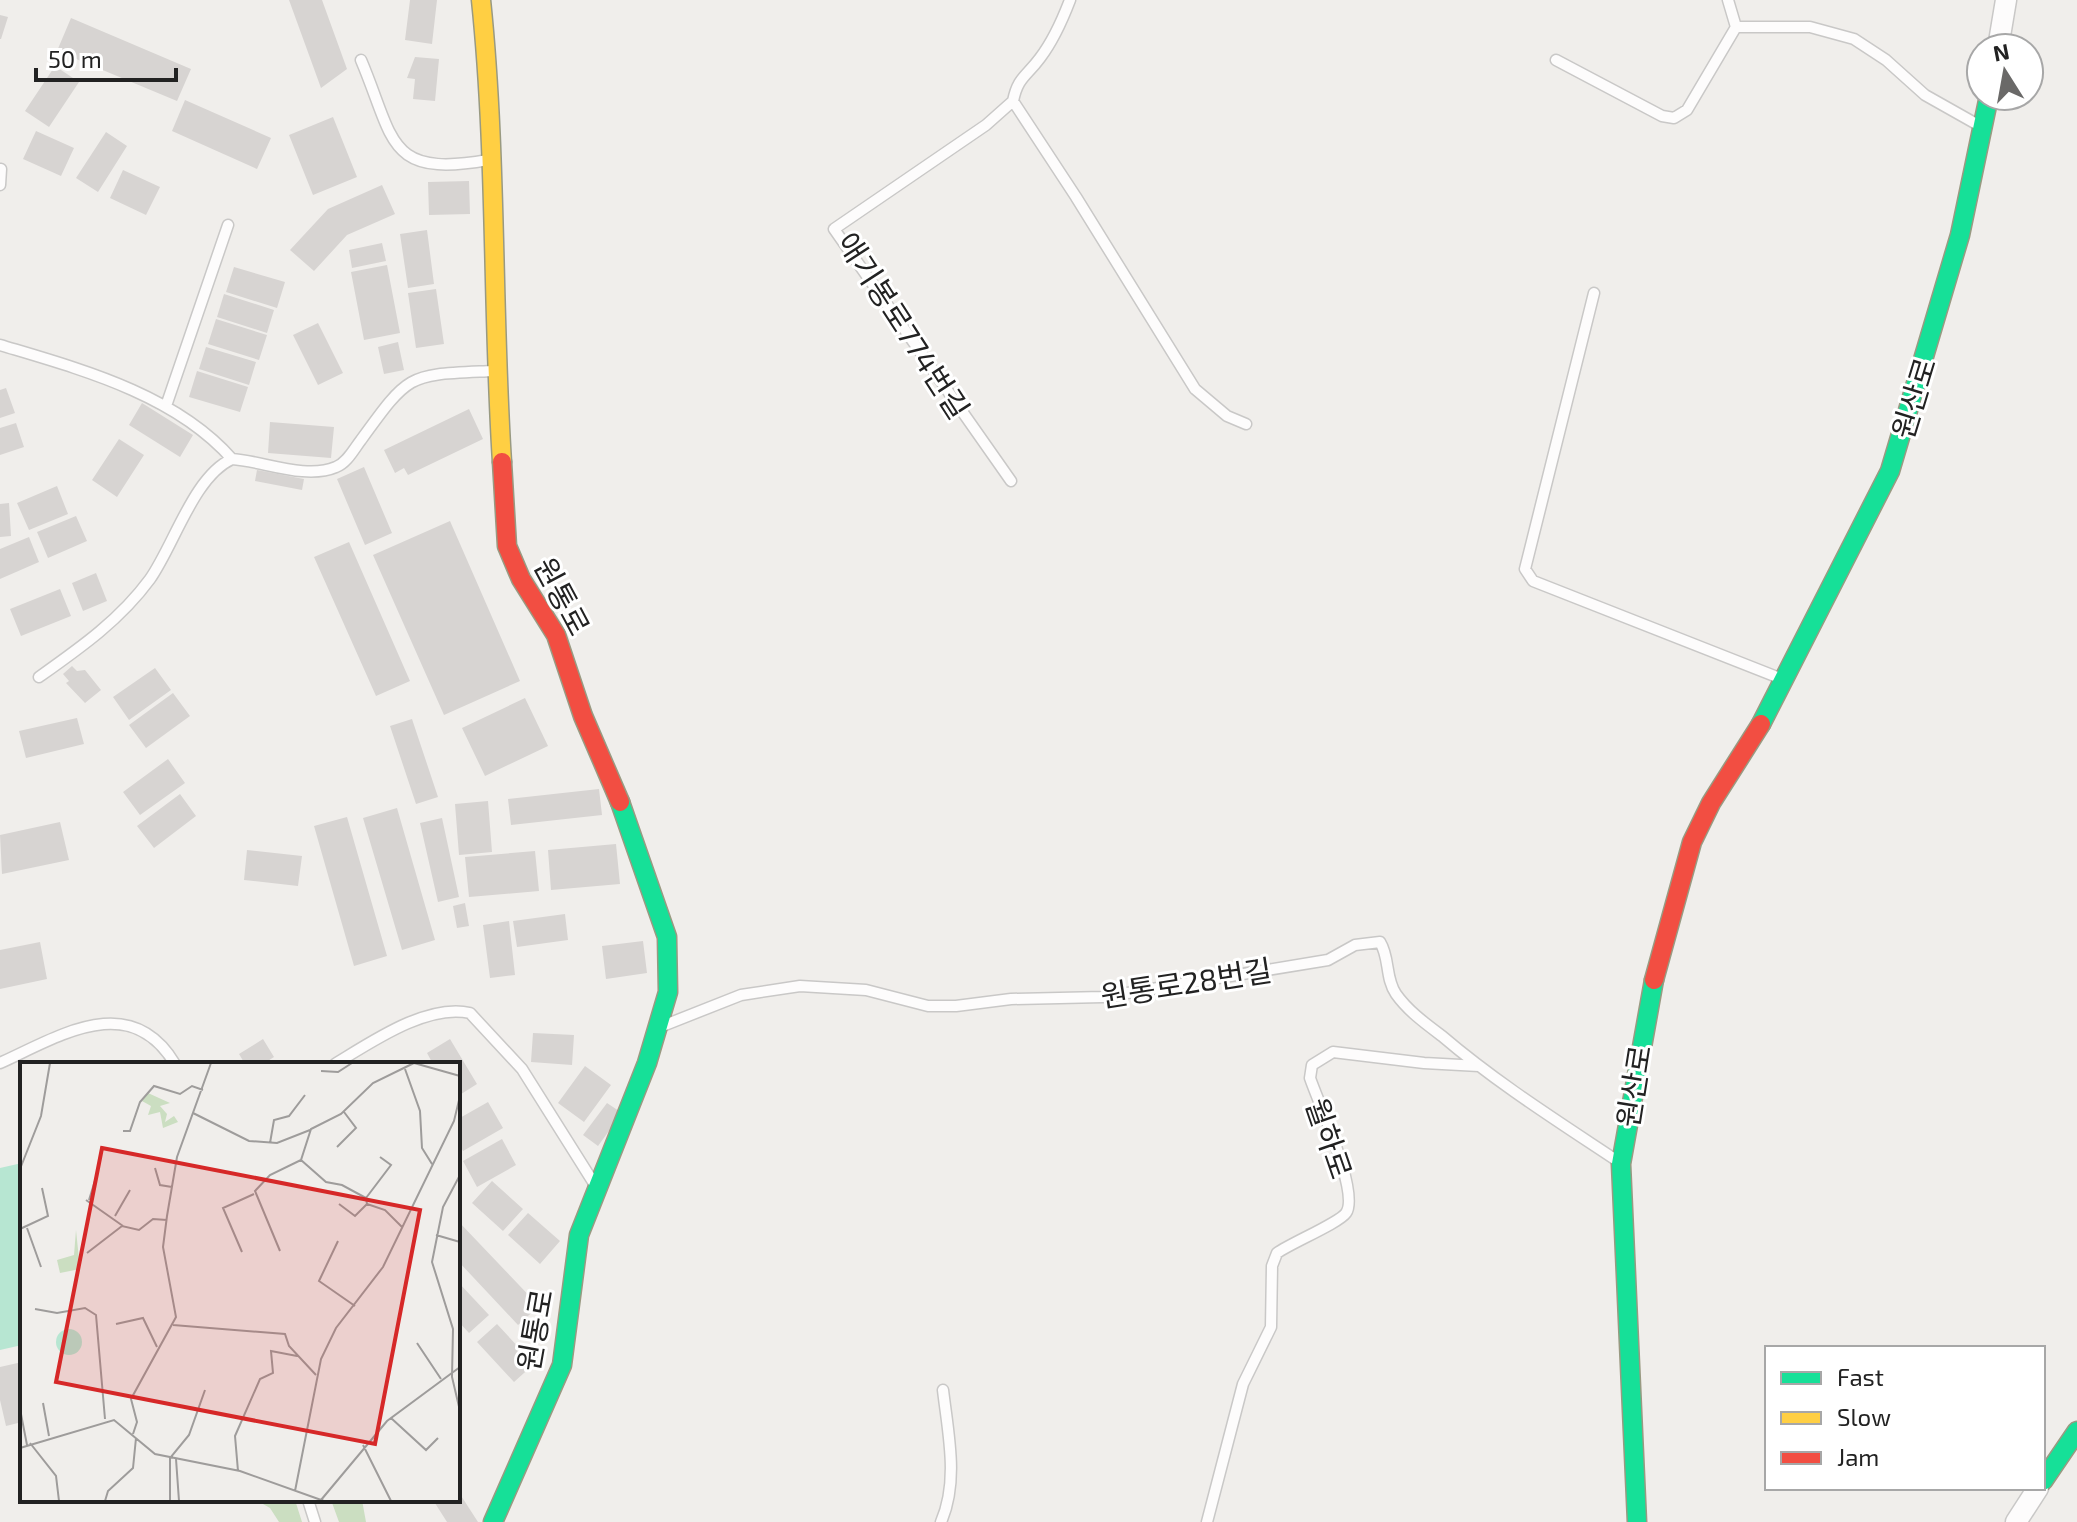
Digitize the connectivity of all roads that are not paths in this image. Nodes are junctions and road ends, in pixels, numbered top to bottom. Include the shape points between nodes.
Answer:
1 (481, 0) edge
2 (1070, 0) edge
3 (1728, 0) edge
4 (2006, 0) edge
5 (1736, 27) junction
6 (2001, 32) edge
7 (361, 60) dead end
8 (1556, 60) dead end
9 (1013, 101) junction
10 (1986, 112) edge
11 (1983, 128) junction
12 (490, 159) junction
13 (1, 169) edge
14 (0, 185) edge
15 (228, 225) dead end
16 (1594, 293) dead end
17 (0, 345) edge
18 (495, 371) junction
19 (166, 406) junction
20 (1246, 424) dead end
21 (232, 459) junction
22 (1011, 481) dead end
23 (39, 677) dead end
24 (1784, 679) junction
25 (659, 1028) junction
26 (173, 1062) edge
27 (338, 1062) edge
28 (0, 1063) edge
29 (1479, 1066) junction
30 (1621, 1164) junction
31 (596, 1187) junction
32 (943, 1390) dead end
33 (2077, 1431) edge
34 (2045, 1478) edge
35 (2037, 1490) edge
36 (309, 1502) edge
37 (315, 1522) edge
38 (493, 1522) edge
39 (941, 1522) edge
40 (1207, 1522) edge
41 (1637, 1522) edge
42 (2016, 1522) edge

1 - 12 street, 원통로
2 - 9 lane, 애기봉로774번길 via 1039,60 1018,81
3 - 5 lane
4 - 6 street
5 - 8 lane via 1687,110 1674,118
5 - 11 lane via 1810,27 1854,39 1925,95
7 - 12 lane via 393,138 412,159 442,166
9 - 20 lane via 1195,389 1227,416
9 - 22 lane, 애기봉로774번길 via 834,229
10 - 11 street, 원산로
11 - 24 street, 원산로 via 1960,235 1890,471
12 - 18 street, 원통로
13 - 14 lane
15 - 19 lane
16 - 24 lane via 1525,569 1533,581
17 - 19 lane
18 - 21 lane via 408,382 335,468 309,470
18 - 25 street, 원통로 via 507,546 556,635 651,883 670,968
19 - 21 lane via 208,433
21 - 23 lane via 206,479 175,540 121,613
24 - 30 street, 원산로 via 1692,842 1648,1003
25 - 29 lane, 원통로28번길 via 741,995 800,986 866,990 928,1006 1103,997 1328,960 1355,945 1380,942 1395,993
25 - 31 street, 원통로
26 - 28 lane via 141,1031 110,1024 73,1029
27 - 31 lane via 396,1028 470,1013 522,1069
29 - 30 lane, 원통로28번길
29 - 40 lane, 월하로 via 1333,1052 1312,1065 1310,1078 1350,1202 1336,1221 1277,1253 1271,1327 1243,1384
30 - 41 street, 원산로
31 - 38 street, 원통로 via 579,1235 562,1365
32 - 39 lane via 950,1481
33 - 34 street
35 - 42 street
36 - 37 lane

